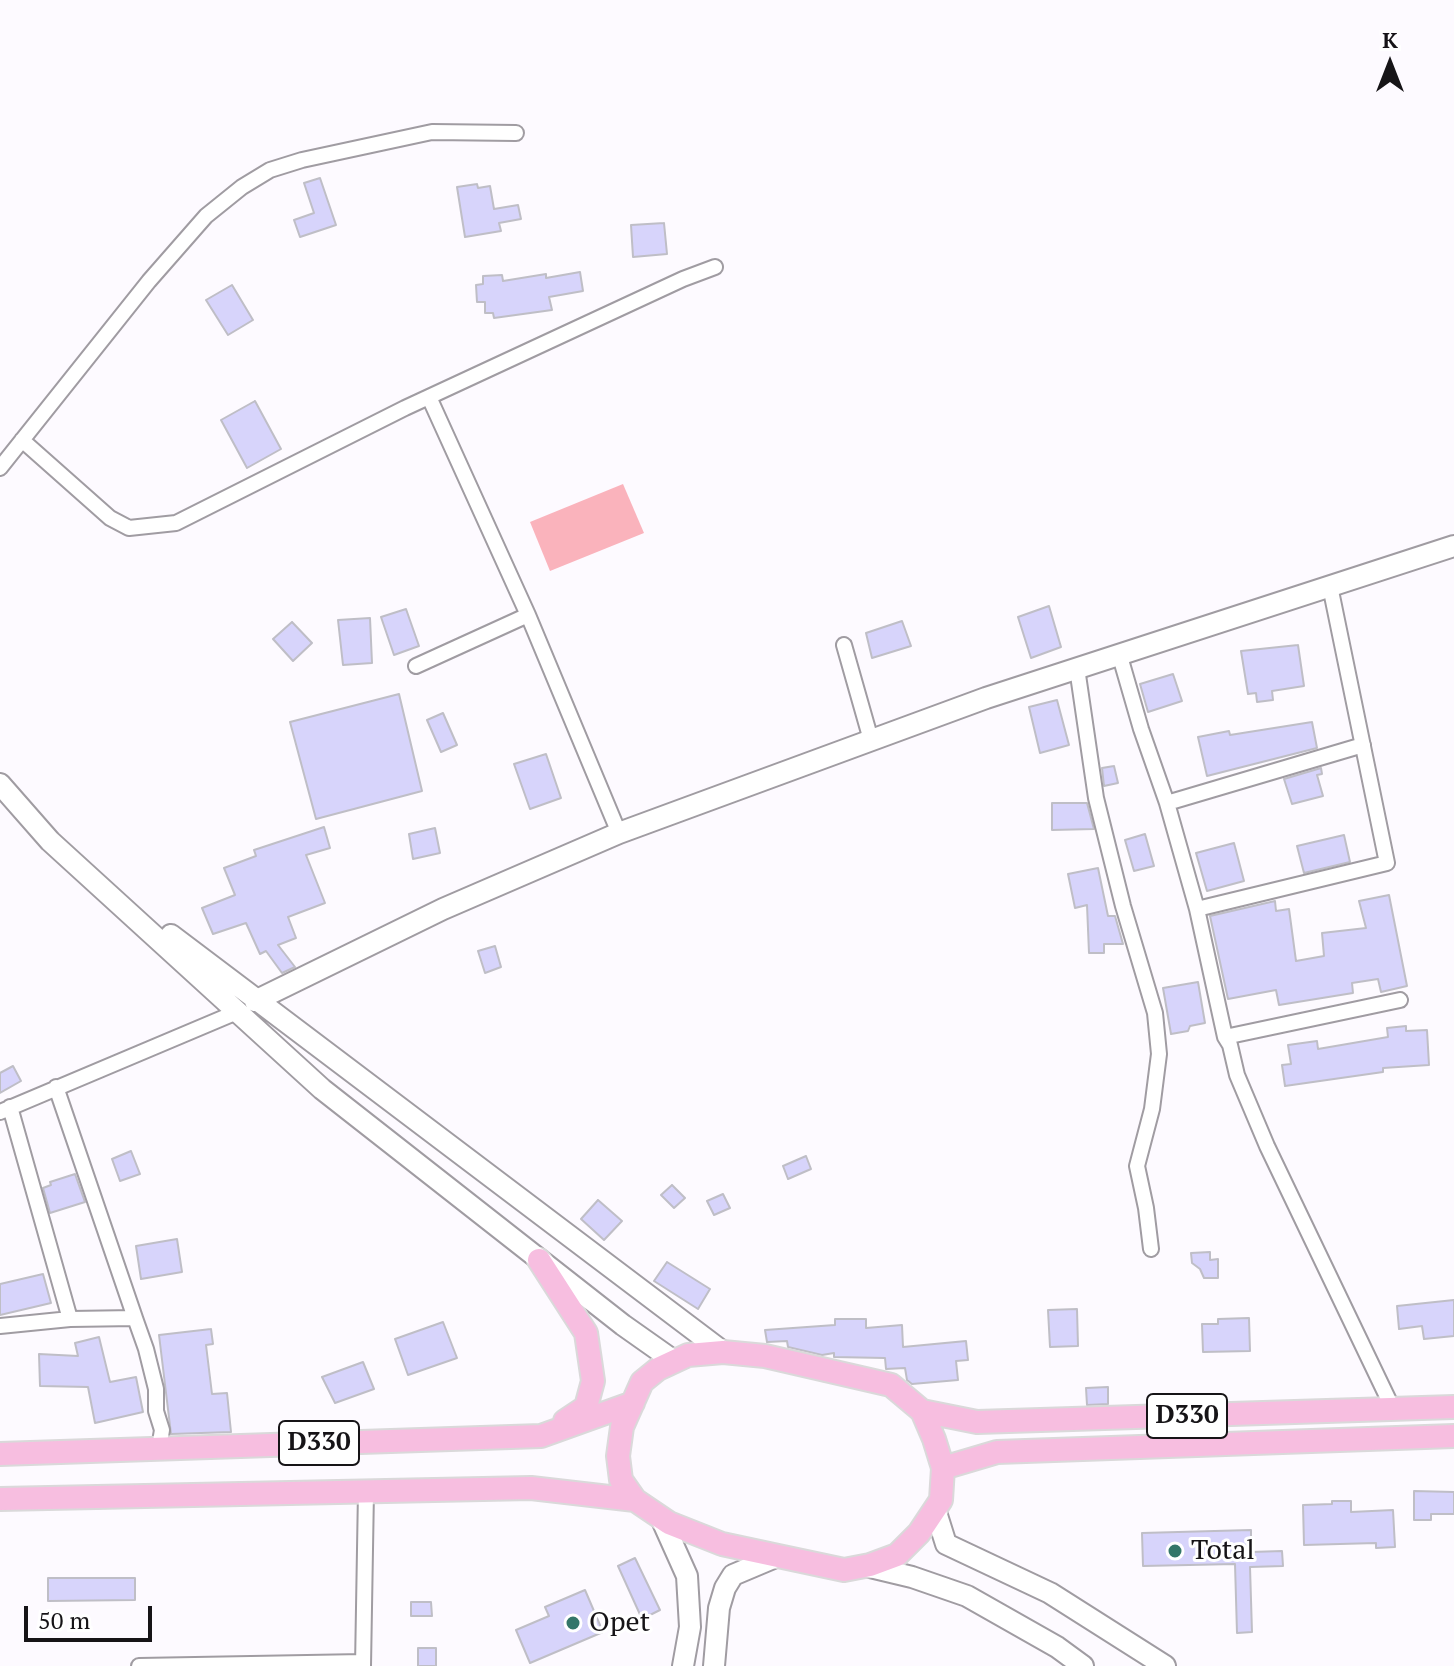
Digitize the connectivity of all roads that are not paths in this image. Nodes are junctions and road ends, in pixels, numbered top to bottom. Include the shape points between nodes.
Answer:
1 (516, 133) dead end
2 (715, 267) dead end
3 (429, 397) junction
4 (22, 440) junction
5 (0, 468) edge
6 (1454, 546) edge
7 (1330, 586) junction
8 (528, 615) junction
9 (844, 645) dead end
10 (1119, 653) junction
11 (416, 666) dead end
12 (1077, 668) junction
13 (871, 740) junction
14 (1363, 745) junction
15 (0, 784) edge
16 (1167, 803) junction
17 (619, 833) junction
18 (50, 841) junction
19 (1197, 909) junction
20 (1400, 1000) dead end
21 (255, 1001) junction
22 (237, 1012) junction
23 (1225, 1037) junction
24 (56, 1087) junction
25 (5, 1110) edge
26 (1151, 1249) dead end
27 (539, 1260) junction
28 (135, 1318) junction
29 (70, 1319) junction
30 (0, 1326) edge
31 (723, 1352) junction
32 (674, 1361) junction
33 (633, 1403) junction
34 (1454, 1407) edge
35 (1393, 1409) junction
36 (922, 1411) junction
37 (541, 1436) junction
38 (1454, 1436) edge
39 (159, 1448) junction
40 (0, 1454) edge
41 (943, 1468) junction
42 (366, 1491) junction
43 (0, 1499) edge
44 (635, 1500) junction
45 (935, 1509) junction
46 (661, 1518) junction
47 (778, 1556) junction
48 (866, 1566) junction
49 (304, 1664) edge
50 (363, 1664) edge
51 (139, 1666) edge
52 (682, 1666) edge
53 (714, 1666) edge
54 (1083, 1666) edge
55 (1165, 1666) edge

1 - 4 street via 432,132 302,160 270,170 242,187 206,216 149,281
2 - 3 street
3 - 4 street via 176,523 148,527 129,528 110,518
3 - 8 street
4 - 5 street
6 - 7 main road
7 - 10 main road
7 - 14 street
8 - 11 street
8 - 17 street
9 - 13 street
10 - 12 main road
10 - 16 street
12 - 13 main road
12 - 26 street via 1096,798 1155,1013 1159,1054 1137,1166
13 - 17 main road
14 - 16 street
14 - 19 street via 1387,863
15 - 18 main road
16 - 19 street
17 - 21 main road via 443,909
18 - 21 main road
18 - 22 main road
19 - 23 street
20 - 23 street
21 - 31 main road
22 - 24 street
22 - 27 main road via 322,1089
23 - 35 street via 1262,1135
24 - 25 street
24 - 28 street
25 - 29 street
27 - 32 main road
27 - 37 main road via 586,1333 593,1381 586,1407
28 - 29 street
28 - 39 street via 156,1389
29 - 30 street
31 - 32 main road
31 - 36 main road via 765,1356 891,1385
32 - 33 main road via 642,1382
33 - 37 main road, D330
33 - 44 main road via 622,1427 618,1456 621,1480
34 - 35 main road, D330
35 - 36 main road, D330 via 977,1422
36 - 41 main road
37 - 39 main road, D330
38 - 41 main road, D330 via 997,1452
39 - 40 main road, D330
41 - 45 main road via 941,1500
42 - 43 main road, D330
42 - 44 main road, D330 via 531,1488
42 - 50 street
44 - 46 main road
45 - 48 main road via 897,1555
45 - 55 main road via 946,1544 1050,1593
46 - 47 main road via 722,1544
46 - 52 main road via 687,1576 690,1627
47 - 48 main road via 844,1570
47 - 53 main road via 733,1575 725,1588
48 - 54 main road via 967,1596
49 - 50 street
49 - 51 street

